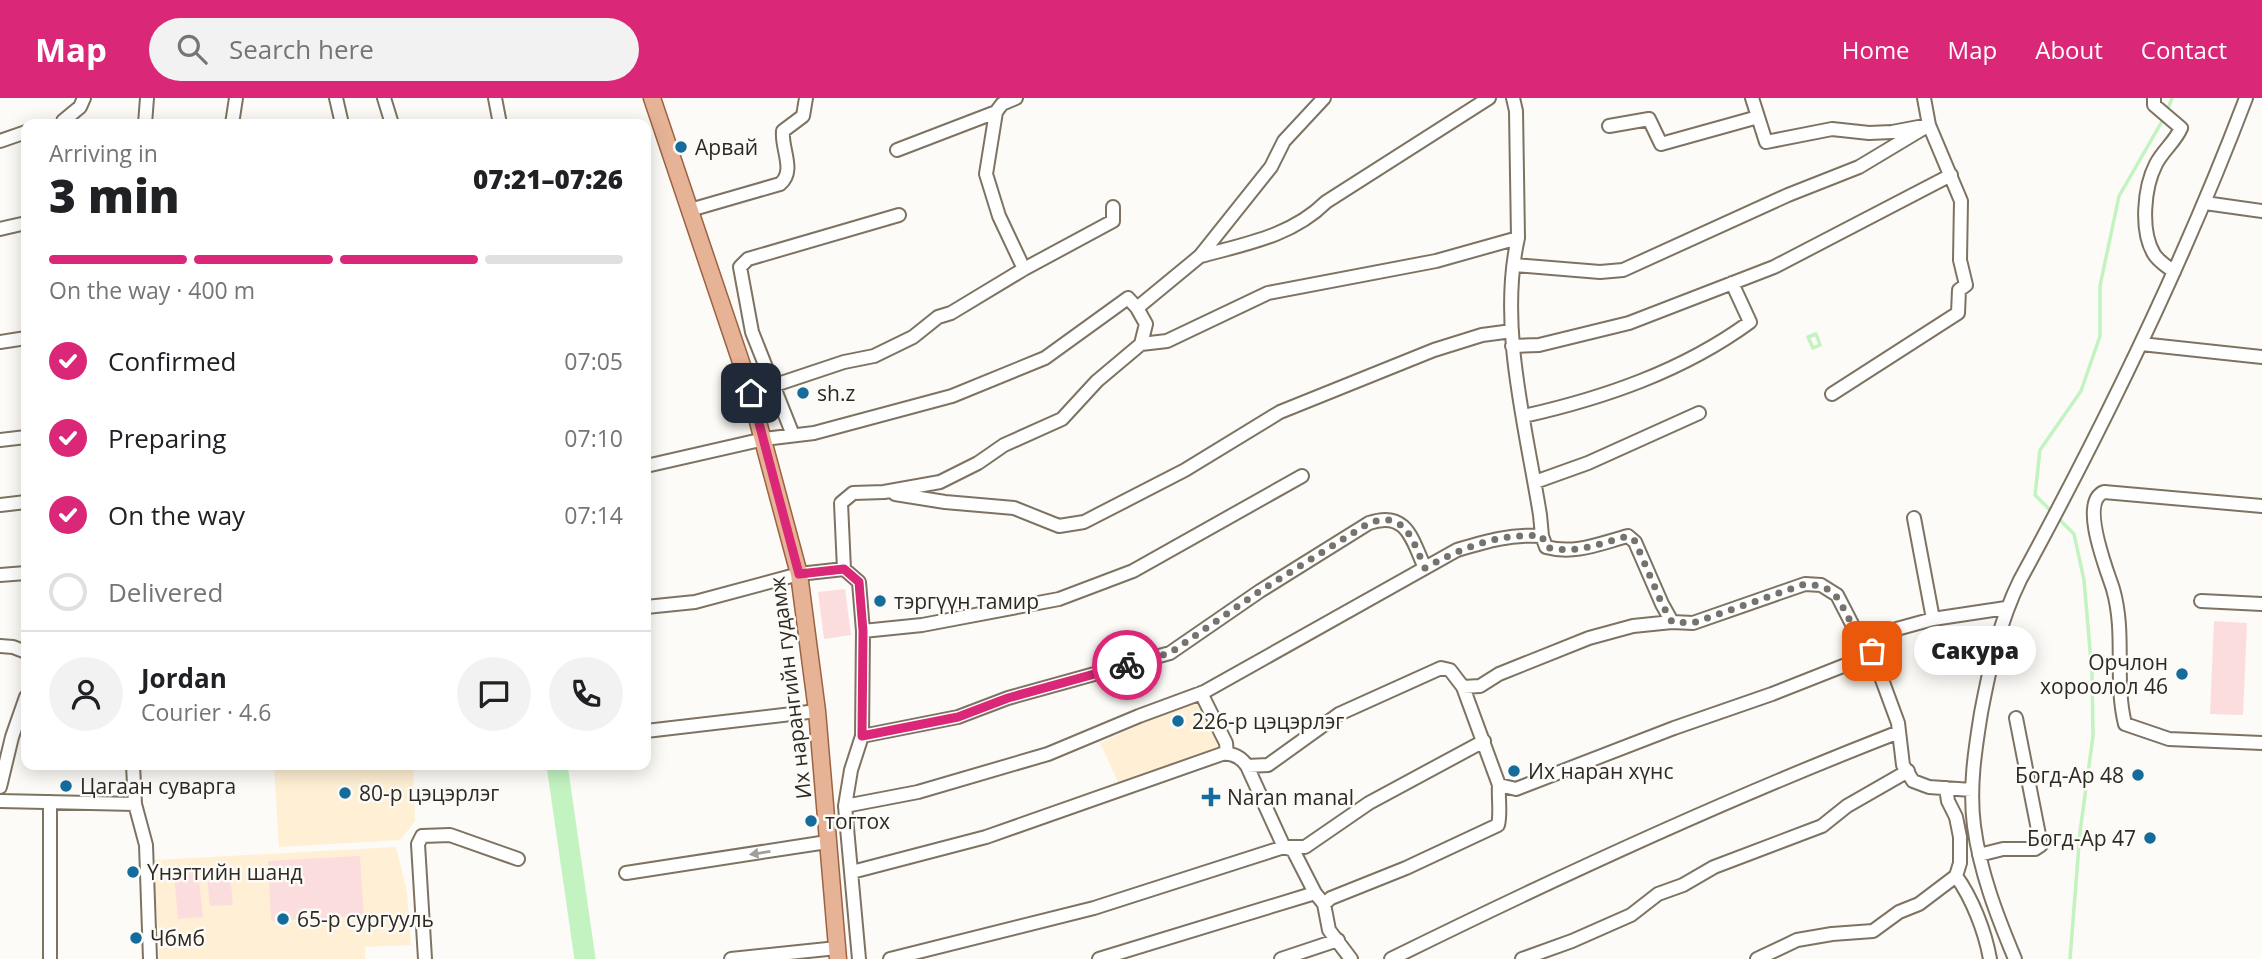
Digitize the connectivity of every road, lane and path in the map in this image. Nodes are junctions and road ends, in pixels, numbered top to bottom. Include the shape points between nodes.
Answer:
1 (84, 98) edge
2 (147, 98) edge
3 (236, 98) edge
4 (336, 98) edge
5 (384, 98) edge
6 (495, 98) edge
7 (652, 98) edge
8 (806, 98) edge
9 (1016, 98) edge
10 (1324, 98) edge
11 (1489, 98) edge
12 (1513, 98) edge
13 (1752, 98) edge
14 (1924, 98) edge
15 (2246, 98) edge
16 (2154, 102) edge
17 (996, 112) junction
18 (1758, 117) junction
19 (64, 119) edge
20 (145, 119) edge
21 (233, 119) edge
22 (341, 119) edge
23 (390, 119) edge
24 (499, 119) edge
25 (1929, 125) junction
26 (1609, 126) dead end
27 (21, 134) edge
28 (0, 141) edge
29 (897, 150) dead end
30 (1951, 175) junction
31 (2205, 203) junction
32 (1113, 206) dead end
33 (690, 210) junction
34 (2262, 211) edge
35 (899, 215) dead end
36 (21, 224) edge
37 (0, 229) edge
38 (1518, 238) junction
39 (1200, 256) junction
40 (1514, 265) junction
41 (1024, 269) junction
42 (2174, 272) junction
43 (1732, 283) junction
44 (1137, 308) junction
45 (1512, 331) junction
46 (752, 332) junction
47 (733, 338) junction
48 (21, 339) edge
49 (0, 342) edge
50 (1141, 344) junction
51 (2141, 344) junction
52 (1512, 346) junction
53 (2262, 356) edge
54 (771, 386) junction
55 (751, 393) junction
56 (1832, 394) dead end
57 (1699, 413) dead end
58 (1524, 416) junction
59 (793, 435) junction
60 (21, 438) edge
61 (764, 439) junction
62 (0, 440) edge
63 (651, 465) edge
64 (1303, 476) dead end
65 (1535, 482) junction
66 (884, 492) junction
67 (21, 503) edge
68 (0, 505) edge
69 (2262, 506) edge
70 (1914, 518) dead end
71 (1542, 536) junction
72 (1425, 568) junction
73 (844, 569) junction
74 (21, 573) edge
75 (799, 574) junction
76 (0, 575) edge
77 (2201, 601) dead end
78 (2262, 604) edge
79 (651, 606) edge
80 (2006, 608) junction
81 (1933, 619) junction
82 (1672, 622) junction
83 (863, 631) junction
84 (1864, 638) junction
85 (0, 646) edge
86 (21, 650) edge
87 (1875, 660) junction
88 (1463, 687) junction
89 (1201, 693) junction
90 (21, 711) edge
91 (817, 712) junction
92 (2016, 718) dead end
93 (0, 730) edge
94 (651, 730) edge
95 (1899, 732) junction
96 (862, 736) junction
97 (12, 737) junction
98 (1484, 741) junction
99 (2262, 743) edge
100 (1227, 754) junction
101 (1247, 766) junction
102 (133, 770) edge
103 (1908, 771) junction
104 (1499, 785) junction
105 (0, 787) edge
106 (1946, 788) junction
107 (1972, 790) junction
108 (0, 801) edge
109 (50, 802) junction
110 (135, 804) junction
111 (845, 806) junction
112 (827, 842) junction
113 (1284, 847) junction
114 (1979, 855) junction
115 (518, 859) dead end
116 (852, 872) junction
117 (626, 873) dead end
118 (1956, 876) junction
119 (1315, 893) junction
120 (1324, 904) junction
121 (1338, 940) junction
122 (838, 953) edge
123 (51, 959) edge
124 (150, 959) edge
125 (425, 959) edge
126 (731, 959) edge
127 (859, 959) edge
128 (890, 959) edge
129 (1099, 959) edge
130 (1281, 959) edge
131 (1351, 959) edge
132 (1391, 959) edge
133 (1522, 959) edge
134 (1757, 959) edge
135 (1990, 959) edge
136 (2015, 959) edge

1 - 19 street
2 - 20 street
3 - 21 street
4 - 22 street
5 - 23 street
6 - 24 street
7 - 33 main road, Их нарангийн гудамж
8 - 33 street via 803,116 783,131 785,181
9 - 17 street
10 - 39 street via 1284,141 1271,167
11 - 39 street via 1279,234
12 - 38 street via 1517,111
13 - 18 street
14 - 25 street
15 - 31 street
16 - 42 street via 2181,128 2154,168 2147,191 2147,234 2154,256
17 - 29 street
17 - 41 street via 986,174 999,216
18 - 25 street via 1766,142 1832,128 1869,133
18 - 26 street via 1661,144 1649,118
25 - 30 street
25 - 40 street via 1859,167 1623,270
27 - 28 street
30 - 43 street via 1774,267
30 - 56 street via 1961,201 1960,260 1966,285 1959,290 1958,313
31 - 34 street
31 - 42 street
32 - 41 street via 1112,221
33 - 47 main road, Их нарангийн гудамж
35 - 46 street via 748,259 740,267
36 - 37 street
38 - 40 street
38 - 50 street via 1436,261 1268,293 1167,341
39 - 44 street
40 - 45 street
41 - 54 street via 874,356
42 - 51 street
43 - 52 street via 1629,323 1539,345
43 - 58 street via 1750,322 1723,341 1664,373 1575,404
44 - 50 street via 1146,324
44 - 59 street via 1128,298 1045,358 953,396
45 - 52 street
45 - 66 street via 1434,350 1280,412 1185,470 1084,522 1059,526 1014,509
46 - 47 street
46 - 54 street
47 - 55 main road, Их нарангийн гудамж
48 - 49 street
50 - 66 street via 1062,419 1004,445 940,482
51 - 53 street
51 - 80 street
52 - 58 street
54 - 55 street
54 - 59 street
55 - 61 main road, Их нарангийн гудамж
57 - 65 street
58 - 65 street
59 - 61 street
60 - 62 street
61 - 63 street
61 - 75 main road, Их нарангийн гудамж
64 - 83 street via 1133,571 1059,599 922,625
65 - 71 street
66 - 73 street via 853,494 841,503
67 - 68 street
69 - 99 street via 2104,492 2095,500 2094,511 2098,545 2119,611 2120,701 2125,724 2169,739
70 - 81 street
71 - 72 street via 1493,539
71 - 82 street via 1546,547 1577,551 1628,536 1635,541
72 - 89 street
72 - 96 street via 1402,525 1381,519 1260,591 1170,653 1008,698 958,717
73 - 75 street
73 - 83 street via 859,582
74 - 76 street
75 - 79 street via 695,602
75 - 91 main road, Их нарангийн гудамж
77 - 78 street
80 - 81 street
80 - 107 street via 1989,667
81 - 84 street
82 - 84 street via 1693,623 1805,584 1821,585 1838,595
82 - 88 street via 1589,638 1480,686
83 - 96 street
84 - 87 street
85 - 86 street
87 - 95 street
87 - 104 street via 1843,666 1516,789
88 - 98 street
88 - 101 street via 1450,670 1441,668 1339,714 1268,765
89 - 100 street
89 - 111 street via 1001,769
90 - 97 street
91 - 94 street
91 - 112 main road, Их нарангийн гудамж
92 - 114 street via 2040,845
93 - 97 street
95 - 103 street via 1903,765
95 - 132 street via 1591,862
96 - 111 street
97 - 105 street
98 - 104 street
98 - 113 street via 1369,803 1305,847
100 - 101 street
100 - 116 street via 986,837
101 - 113 street
102 - 110 street
103 - 106 street via 1913,781 1929,788
103 - 133 street via 1822,826 1714,867 1658,894 1631,915
104 - 120 street via 1498,825
106 - 107 street
106 - 118 street via 1960,837
107 - 114 street
108 - 109 street
109 - 110 street
109 - 123 street
110 - 124 street via 146,845
111 - 116 street
112 -> 117 street
112 - 122 main road, Их нарангийн гудамж
113 - 119 street via 1293,850
113 - 128 street via 1094,908
114 - 136 street
115 - 125 street via 450,835 422,836 418,844
116 - 127 street
118 - 134 street via 1873,931 1797,940
118 - 135 street via 1974,910
119 - 120 street
119 - 129 street
120 - 121 street via 1329,930
121 - 130 street
121 - 131 street
122 - 126 street

